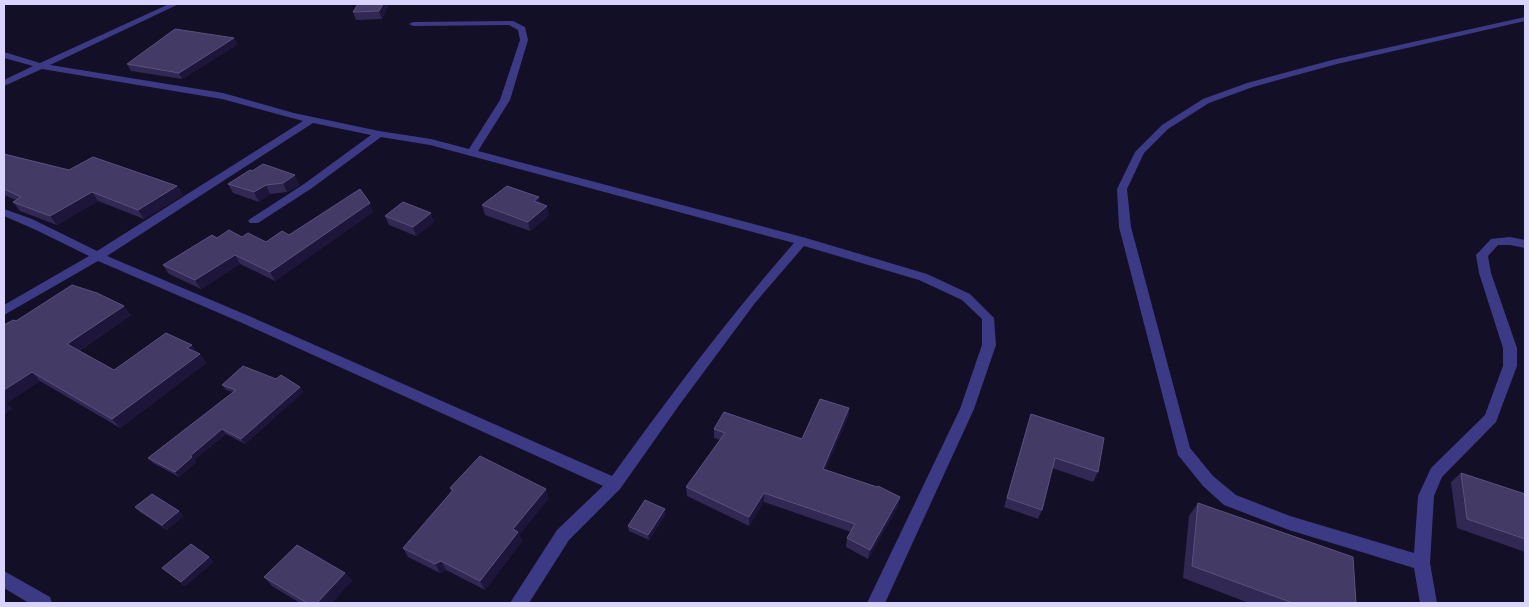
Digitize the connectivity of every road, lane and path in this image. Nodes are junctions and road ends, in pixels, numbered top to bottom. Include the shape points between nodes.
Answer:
1 (175, 4) edge
2 (1525, 19) edge
3 (413, 24) dead end
4 (4, 55) edge
5 (41, 66) junction
6 (4, 83) edge
7 (312, 120) junction
8 (379, 134) junction
9 (471, 154) junction
10 (4, 212) edge
11 (254, 221) dead end
12 (802, 241) junction
13 (1525, 244) edge
14 (98, 256) junction
15 (4, 311) edge
16 (615, 484) junction
17 (1422, 563) junction
18 (4, 579) edge
19 (44, 603) edge
20 (519, 603) edge
21 (876, 603) edge
22 (1428, 603) edge

1 - 5 street
2 - 17 street via 1335,62 1250,85 1206,101 1165,127 1140,152 1122,189 1125,227 1183,451 1208,481 1230,500 1289,523
3 - 9 street via 510,23 522,28 524,40 505,100
4 - 5 street
5 - 6 street
5 - 7 street via 223,96
7 - 8 street
7 - 14 street
8 - 9 street via 430,142
8 - 11 street
9 - 12 street
10 - 14 street
12 - 16 street via 751,300
12 - 21 street via 923,276 966,297 988,318 989,345 967,409
13 - 17 street via 1495,242 1482,255 1510,348 1510,366 1491,418 1436,473 1426,496
14 - 15 street
14 - 16 street via 249,319
16 - 20 street via 563,535
17 - 22 street
18 - 19 street

